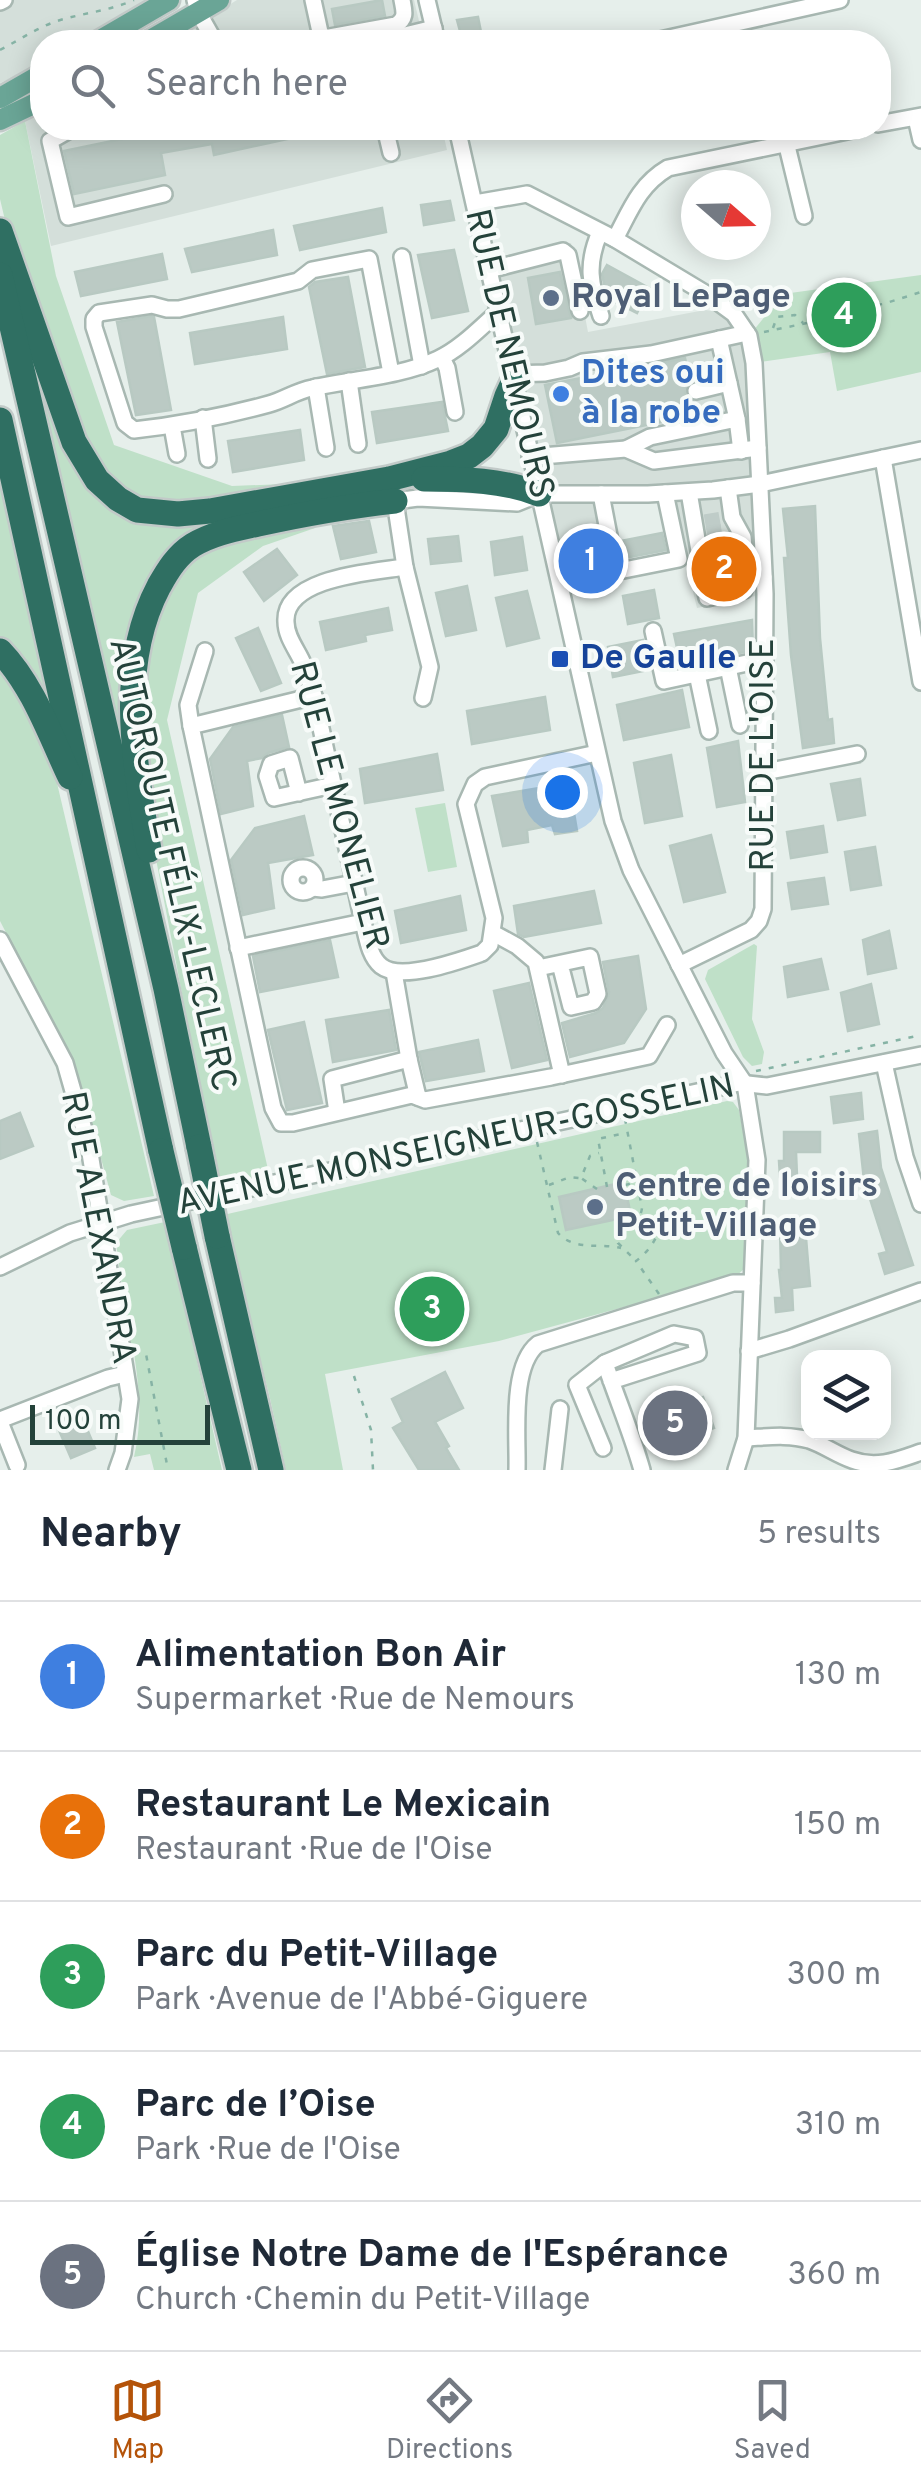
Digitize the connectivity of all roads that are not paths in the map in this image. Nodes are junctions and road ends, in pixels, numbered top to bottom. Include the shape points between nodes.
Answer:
1 (170, 0) edge
2 (220, 0) edge
3 (313, 0) edge
4 (402, 0) edge
5 (428, 0) edge
6 (840, 0) edge
7 (832, 1) edge
8 (192, 4) edge
9 (118, 30) edge
10 (161, 30) edge
11 (207, 30) edge
12 (320, 30) edge
13 (368, 30) edge
14 (435, 30) edge
15 (704, 30) edge
16 (30, 85) edge
17 (30, 104) edge
18 (1, 112) edge
19 (918, 117) edge
20 (891, 122) edge
21 (52, 140) edge
22 (387, 140) edge
23 (459, 140) edge
24 (797, 140) edge
25 (921, 140) edge
26 (786, 142) junction
27 (390, 153) dead end
28 (164, 194) dead end
29 (475, 203) junction
30 (804, 216) dead end
31 (0, 231) edge
32 (608, 236) junction
33 (402, 257) dead end
34 (489, 270) junction
35 (0, 275) edge
36 (580, 311) dead end
37 (498, 312) junction
38 (601, 316) dead end
39 (748, 334) junction
40 (720, 339) junction
41 (442, 358) junction
42 (422, 366) junction
43 (391, 373) junction
44 (513, 379) junction
45 (348, 381) junction
46 (729, 383) junction
47 (316, 387) junction
48 (696, 391) dead end
49 (455, 412) dead end
50 (202, 418) junction
51 (737, 419) junction
52 (0, 420) edge
53 (172, 426) junction
54 (134, 430) junction
55 (358, 444) dead end
56 (140, 448) dead end
57 (326, 448) dead end
58 (626, 449) junction
59 (749, 450) junction
60 (921, 450) edge
61 (177, 454) dead end
62 (530, 457) junction
63 (882, 458) junction
64 (208, 459) dead end
65 (760, 484) junction
66 (728, 488) junction
67 (392, 490) junction
68 (689, 492) junction
69 (665, 493) junction
70 (539, 494) junction
71 (601, 494) junction
72 (734, 526) junction
73 (762, 536) junction
74 (406, 567) junction
75 (921, 568) edge
76 (902, 572) junction
77 (756, 578) junction
78 (653, 630) dead end
79 (0, 651) edge
80 (205, 651) dead end
81 (765, 659) junction
82 (728, 667) junction
83 (696, 674) junction
84 (921, 682) edge
85 (314, 696) junction
86 (422, 698) dead end
87 (191, 726) junction
88 (740, 726) dead end
89 (709, 731) dead end
90 (596, 753) junction
91 (857, 754) dead end
92 (764, 772) junction
93 (333, 785) junction
94 (298, 793) dead end
95 (90, 819) junction
96 (354, 883) junction
97 (313, 888) dead end
98 (363, 922) junction
99 (493, 932) junction
100 (0, 940) edge
101 (238, 948) junction
102 (560, 964) dead end
103 (679, 965) junction
104 (538, 968) junction
105 (394, 972) junction
106 (166, 989) junction
107 (667, 1026) dead end
108 (921, 1055) edge
109 (409, 1060) junction
110 (884, 1062) junction
111 (562, 1075) junction
112 (743, 1081) junction
113 (418, 1097) junction
114 (337, 1112) junction
115 (921, 1204) edge
116 (103, 1223) junction
117 (0, 1267) edge
118 (752, 1283) junction
119 (921, 1291) edge
120 (665, 1305) junction
121 (674, 1334) junction
122 (748, 1350) junction
123 (605, 1363) junction
124 (124, 1374) junction
125 (611, 1382) junction
126 (560, 1409) dead end
127 (0, 1421) edge
128 (746, 1438) junction
129 (603, 1448) dead end
130 (921, 1452) edge
131 (17, 1465) dead end
132 (116, 1470) edge
133 (239, 1470) edge
134 (271, 1470) edge
135 (517, 1470) edge
136 (554, 1470) edge
137 (642, 1470) edge
138 (736, 1470) edge

1 - 9 main road
2 - 8 main road
3 - 12 street
4 - 13 street via 402,21
5 - 14 street
6 - 7 street
7 - 15 street
8 - 10 main road
8 - 11 street
16 - 18 main road
17 - 18 main road
19 - 20 street
19 - 25 street
21 - 28 street via 68,216
22 - 27 street
23 - 29 street, RUE DE NEMOURS
24 - 26 street
26 - 30 street
26 - 32 street via 668,168 643,187
29 - 32 street via 527,194
29 - 34 street, RUE DE NEMOURS
31 - 67 highway via 74,442 97,480 118,499 137,510 178,514
32 - 38 street via 591,252 590,288
32 - 39 street via 708,295
33 - 42 street
34 - 36 street via 563,251
34 - 37 street, RUE DE NEMOURS
35 - 106 highway, AUTOROUTE FÉLIX-LECLERC
37 - 41 street
37 - 44 street, RUE DE NEMOURS
39 - 40 street
39 - 59 street, RUE DE L'OISE via 754,363
40 - 44 street
40 - 46 street
41 - 42 street
41 - 49 street
42 - 43 street
43 - 45 street
43 - 54 street via 369,259 179,309 152,304 99,313 94,327 125,423
44 - 62 street, RUE DE NEMOURS
44 - 67 highway via 496,429 482,446
45 - 47 street
45 - 55 street
46 - 48 street
46 - 51 street
47 - 50 street
47 - 57 street
50 - 53 street
50 - 64 street
51 - 58 street via 650,437
51 - 59 street
52 - 95 highway, AUTOROUTE FÉLIX-LECLERC
53 - 54 street
53 - 61 street
54 - 56 street
58 - 59 street via 654,461
58 - 62 street
59 - 65 street, RUE DE L'OISE
60 - 63 street
62 - 70 street, RUE DE NEMOURS
63 - 65 street
63 - 76 street
65 - 66 street
65 - 73 street, RUE DE L'OISE
66 - 68 street
66 - 72 street
67 - 70 highway via 451,479
67 - 74 street
67 - 106 highway via 341,508 216,534 180,555 151,602 138,642 135,762
68 - 69 street
68 - 77 street via 701,529 708,598 744,590
69 - 71 street
69 - 71 street via 680,560 624,570 616,567
70 - 71 street
70 - 90 street, RUE DE NEMOURS
72 - 73 street
72 - 77 street
73 - 77 street, RUE DE L'OISE
74 - 85 street, RUE LE MONELIER via 334,579 297,595 286,629
74 - 86 street via 430,667
75 - 76 street
76 - 84 street
77 - 81 street, RUE DE L'OISE
78 - 83 street via 664,681
79 - 95 highway via 30,694
80 - 87 street via 188,705
81 - 82 street
81 - 92 street, RUE DE L'OISE
82 - 83 street
82 - 88 street
83 - 89 street
85 - 87 street
85 - 93 street, RUE LE MONELIER
87 - 101 street
90 - 99 street via 485,778 470,792 466,804
90 - 103 street, RUE DE NEMOURS via 630,870
91 - 92 street
92 - 103 street, RUE DE L'OISE via 759,921
93 - 94 street
93 - 96 street, RUE LE MONELIER
95 - 133 highway, AUTOROUTE FÉLIX-LECLERC, bridge
96 - 97 street
96 - 98 street, RUE LE MONELIER
98 - 101 street
98 - 105 street, RUE LE MONELIER via 372,955
99 - 104 street
99 - 105 street, RUE LE MONELIER via 482,954
100 - 116 street, RUE ALEXANDRA via 64,1063 90,1146
101 - 114 street via 281,1122
102 - 104 street
103 - 112 street, RUE DE NEMOURS
104 - 111 street
105 - 109 street
106 - 134 highway, AUTOROUTE FÉLIX-LECLERC, bridge
107 - 111 street via 649,1056
108 - 110 street, AVENUE MONSEIGNEUR-GOSSELIN
109 - 113 street
109 - 114 street via 332,1079
110 - 112 street, AVENUE MONSEIGNEUR-GOSSELIN via 767,1086
110 - 115 street
111 - 113 street
112 - 116 street, AVENUE MONSEIGNEUR-GOSSELIN
112 - 118 street via 757,1160
113 - 114 street
116 - 117 street, AVENUE MONSEIGNEUR-GOSSELIN
116 - 124 street, RUE ALEXANDRA
118 - 120 street
118 - 122 street
119 - 122 street
120 - 121 street
120 - 135 street via 529,1350 519,1376
121 - 123 street
121 - 125 street via 695,1338 698,1353
122 - 128 street
123 - 125 street
123 - 129 street via 577,1385
124 - 127 street
124 - 132 street, RUE ALEXANDRA via 128,1424
125 - 137 street
126 - 136 street
127 - 131 street
128 - 130 street via 810,1440 870,1464
128 - 138 street

